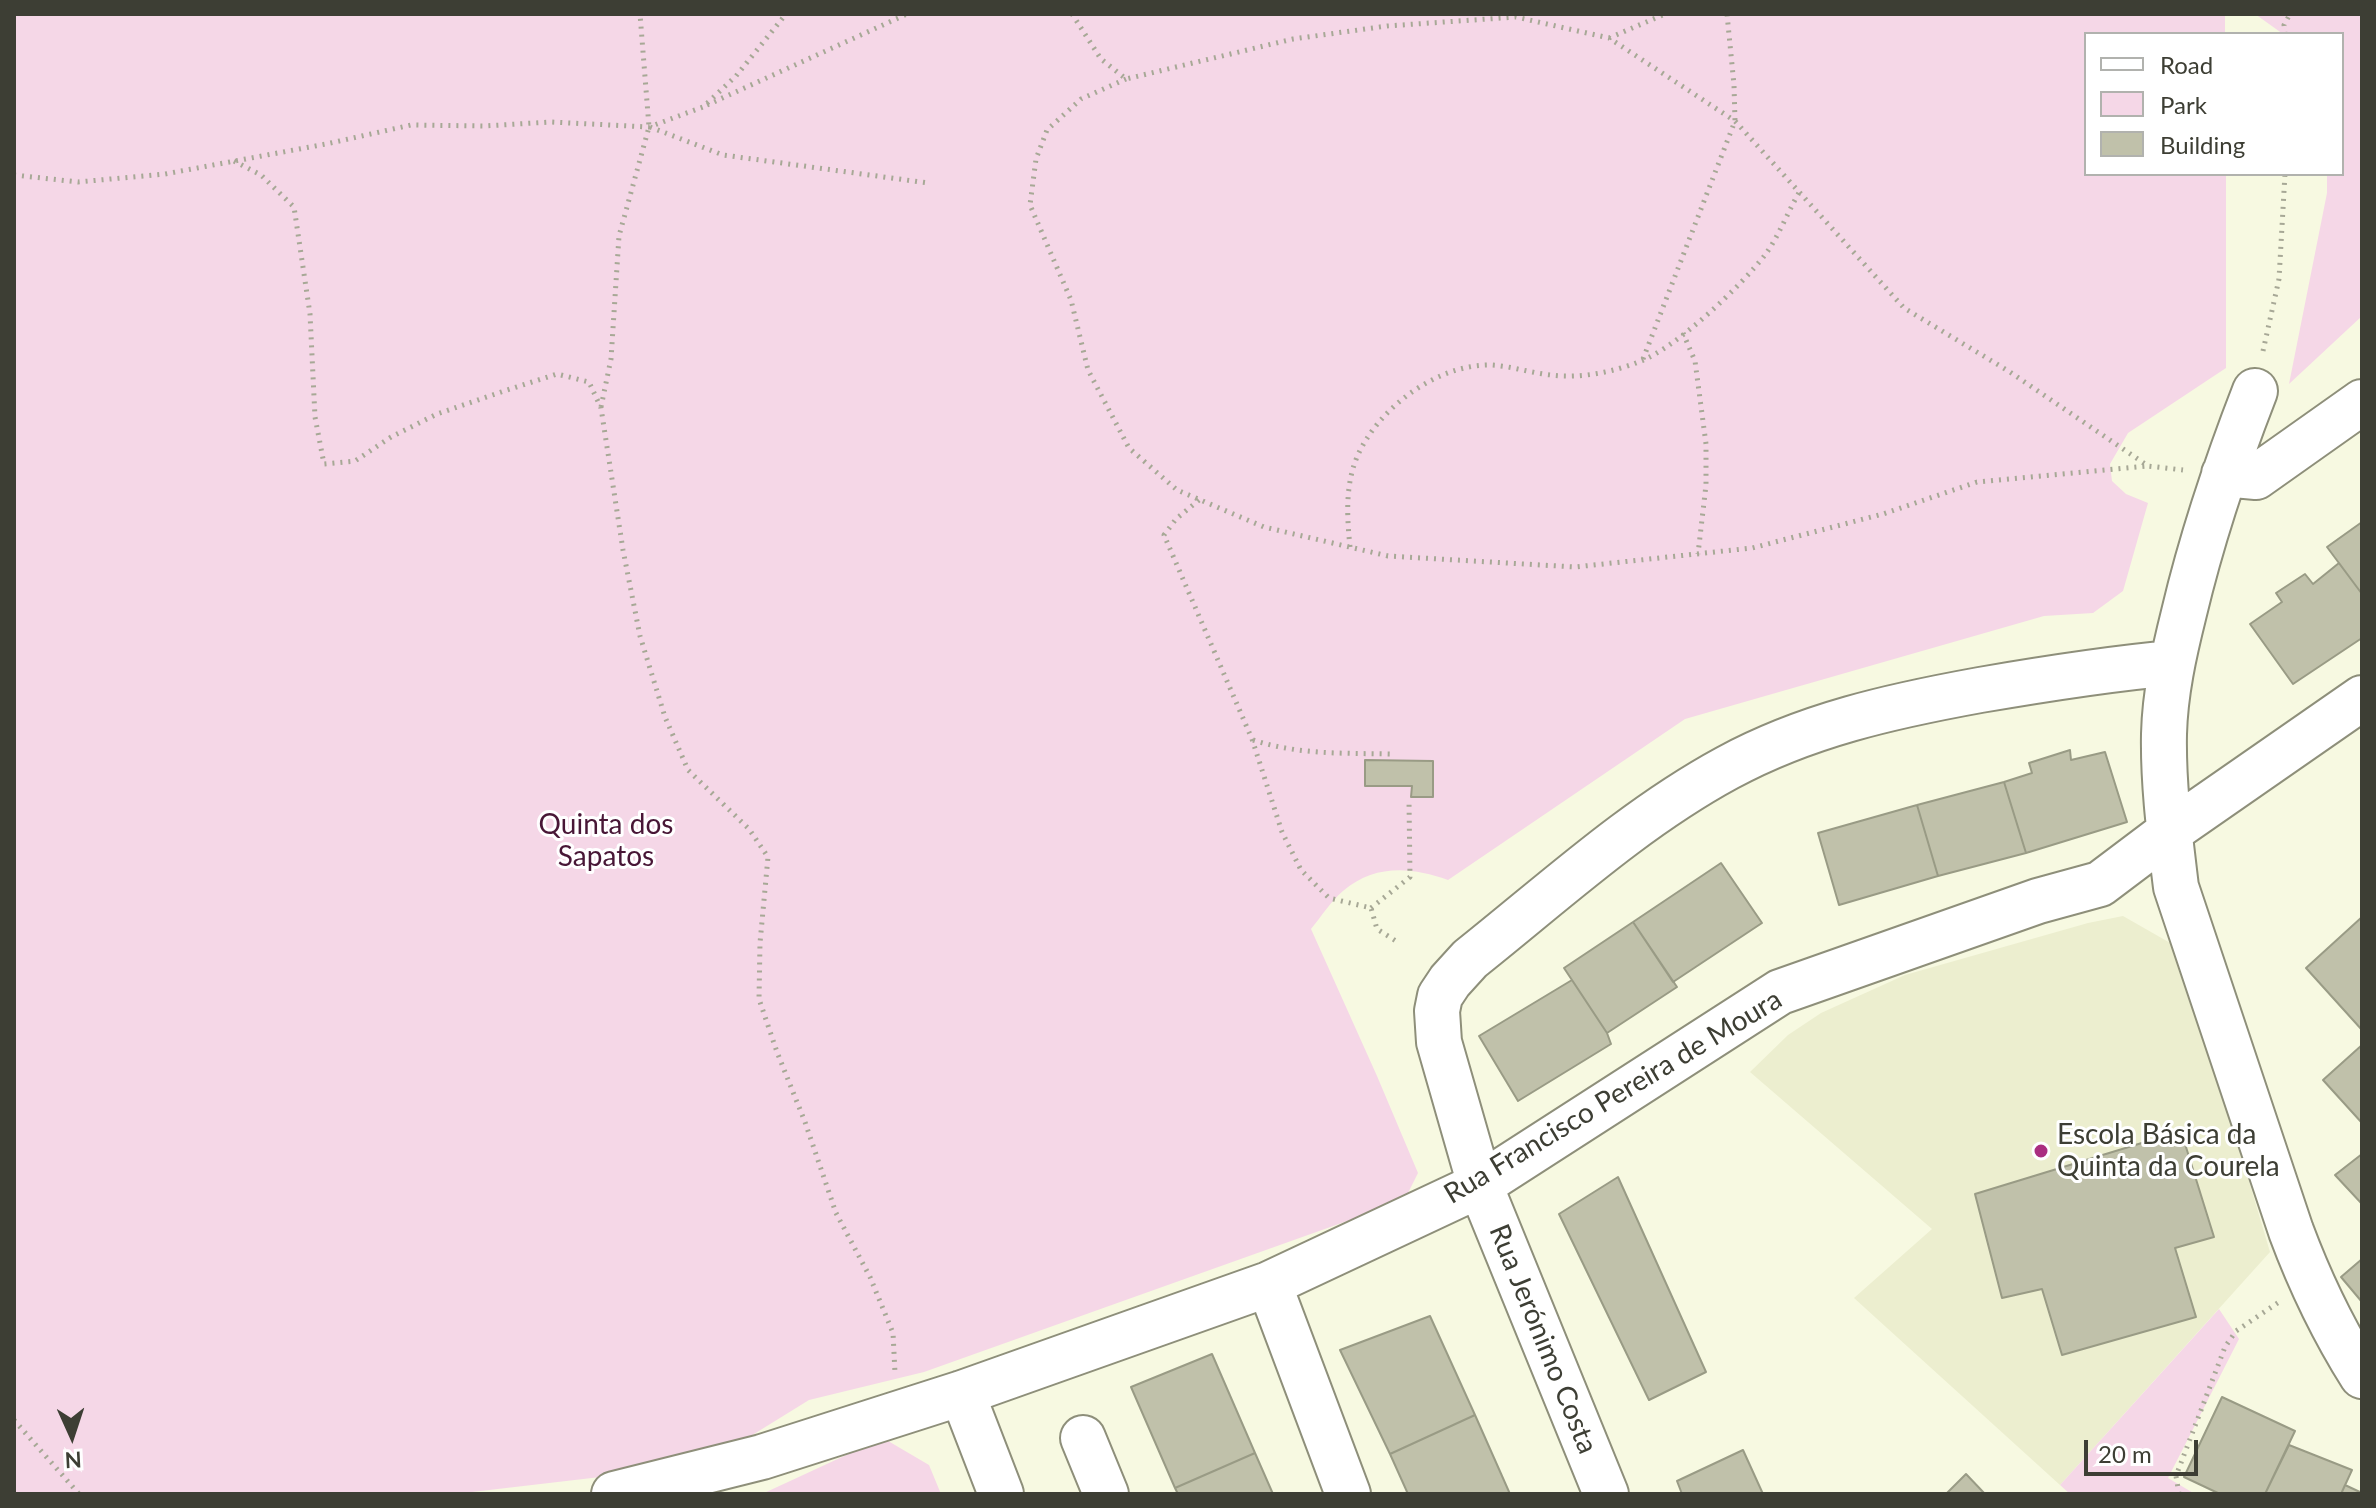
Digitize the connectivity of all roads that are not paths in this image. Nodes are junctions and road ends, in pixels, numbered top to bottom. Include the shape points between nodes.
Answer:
1 (2255, 391) road end
2 (2362, 402) edge
3 (2224, 474) junction
4 (2172, 663) junction
5 (2362, 698) edge
6 (2169, 832) junction
7 (1480, 1185) junction
8 (1269, 1284) junction
9 (2362, 1376) edge
10 (962, 1393) junction
11 (1083, 1438) dead end
12 (614, 1494) edge
13 (1001, 1494) edge
14 (1106, 1494) edge
15 (1348, 1494) edge
16 (1606, 1494) edge

1 - 3 street
2 - 3 street via 2256,477
3 - 4 street
4 - 6 street via 2164,734
4 - 7 street, Rua Jerónimo Costa via 2108,669 1853,716 1726,768 1628,833 1470,959 1440,996 1439,1042
5 - 6 street, Rua Francisco Pereira de Moura
6 - 7 street, Rua Francisco Pereira de Moura via 2100,884 1780,992
6 - 9 street via 2176,887 2291,1231 2309,1281
7 - 8 street, Rua Francisco Pereira de Moura
7 - 16 street, Rua Jerónimo Costa
8 - 10 street, Rua Francisco Pereira de Moura
8 - 15 street
10 - 12 street, Rua Francisco Pereira de Moura via 762,1457
10 - 13 street
11 - 14 street

